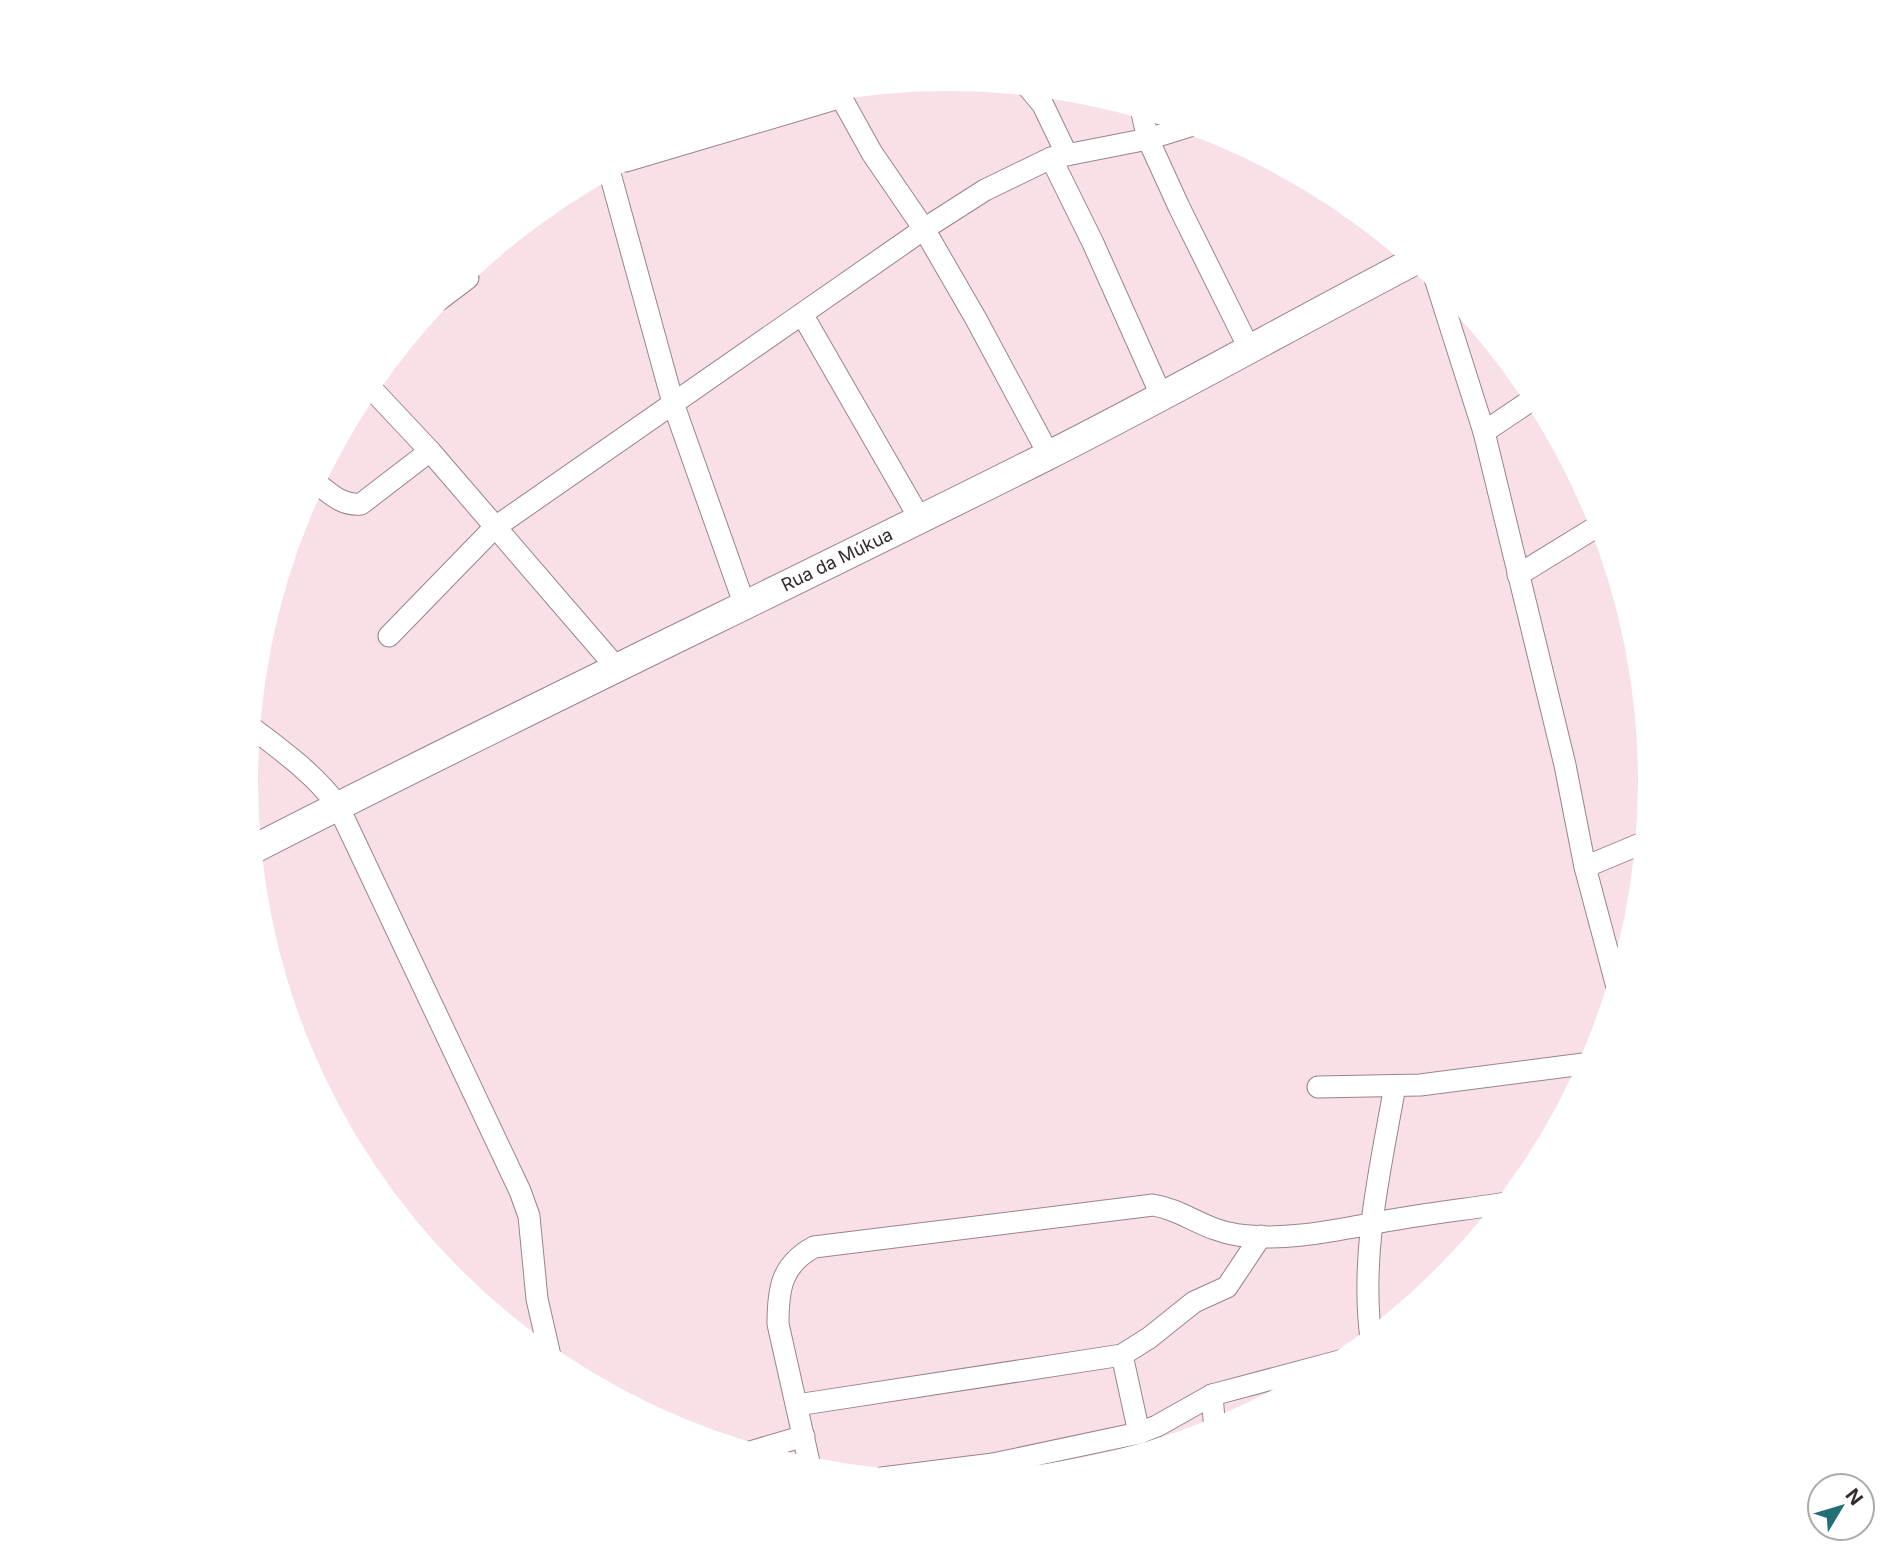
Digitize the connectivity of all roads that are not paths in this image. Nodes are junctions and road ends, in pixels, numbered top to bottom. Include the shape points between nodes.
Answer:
1 (1036, 97) edge
2 (843, 99) edge
3 (785, 111) edge
4 (1144, 120) edge
5 (1176, 130) edge
6 (704, 137) edge
7 (1148, 139) junction
8 (1059, 156) junction
9 (612, 179) edge
10 (924, 229) junction
11 (1407, 265) edge
12 (1441, 297) edge
13 (802, 314) junction
14 (1250, 348) junction
15 (377, 394) edge
16 (1161, 395) junction
17 (673, 403) junction
18 (1526, 404) edge
19 (1484, 432) junction
20 (430, 451) junction
21 (1048, 455) junction
22 (324, 488) edge
23 (920, 519) junction
24 (494, 528) junction
25 (1591, 530) edge
26 (1518, 575) junction
27 (745, 606) junction
28 (389, 636) dead end
29 (616, 667) junction
30 (259, 734) edge
31 (338, 806) junction
32 (261, 846) edge
33 (1636, 846) edge
34 (1585, 867) junction
35 (1612, 969) edge
36 (1578, 1065) edge
37 (1395, 1086) junction
38 (1318, 1087) dead end
39 (1494, 1205) edge
40 (1370, 1223) junction
41 (1261, 1236) junction
42 (1370, 1328) edge
43 (547, 1343) edge
44 (1122, 1355) junction
45 (1311, 1369) edge
46 (1212, 1395) junction
47 (797, 1405) junction
48 (1214, 1419) edge
49 (1139, 1433) junction
50 (804, 1436) junction
51 (767, 1447) edge
52 (808, 1458) edge
53 (1002, 1470) edge

1 - 8 street
2 - 10 street
3 - 6 street
4 - 7 street
5 - 7 street
7 - 8 street
7 - 14 street
8 - 10 street via 985,190
8 - 16 street via 1088,233
9 - 17 street
10 - 13 street
10 - 21 street
11 - 14 street, Rua da Múkua
12 - 19 street
13 - 17 street
13 - 23 street
14 - 16 street, Rua da Múkua
15 - 20 street
16 - 21 street, Rua da Múkua
17 - 24 street
17 - 27 street
18 - 19 street
19 - 26 street
20 - 22 street via 361,504 349,505
20 - 24 street
21 - 23 street, Rua da Múkua
23 - 27 street, Rua da Múkua
24 - 28 street
24 - 29 street
25 - 26 street
26 - 34 street
27 - 29 street, Rua da Múkua
29 - 31 street, Rua da Múkua
30 - 31 street via 310,774
31 - 32 street, Rua da Múkua
31 - 43 street via 520,1191 529,1216 537,1299
33 - 34 street
34 - 35 street
36 - 37 street
37 - 38 street
37 - 40 street
39 - 40 street
40 - 41 street via 1336,1231
40 - 42 street
41 - 44 street via 1227,1287 1194,1301
41 - 47 street via 1217,1232 1153,1205 814,1247 792,1262 778,1304 778,1324
44 - 47 street
44 - 49 street
45 - 46 street
46 - 48 street
46 - 49 street
47 - 50 street
49 - 53 street
50 - 51 street
50 - 52 street

